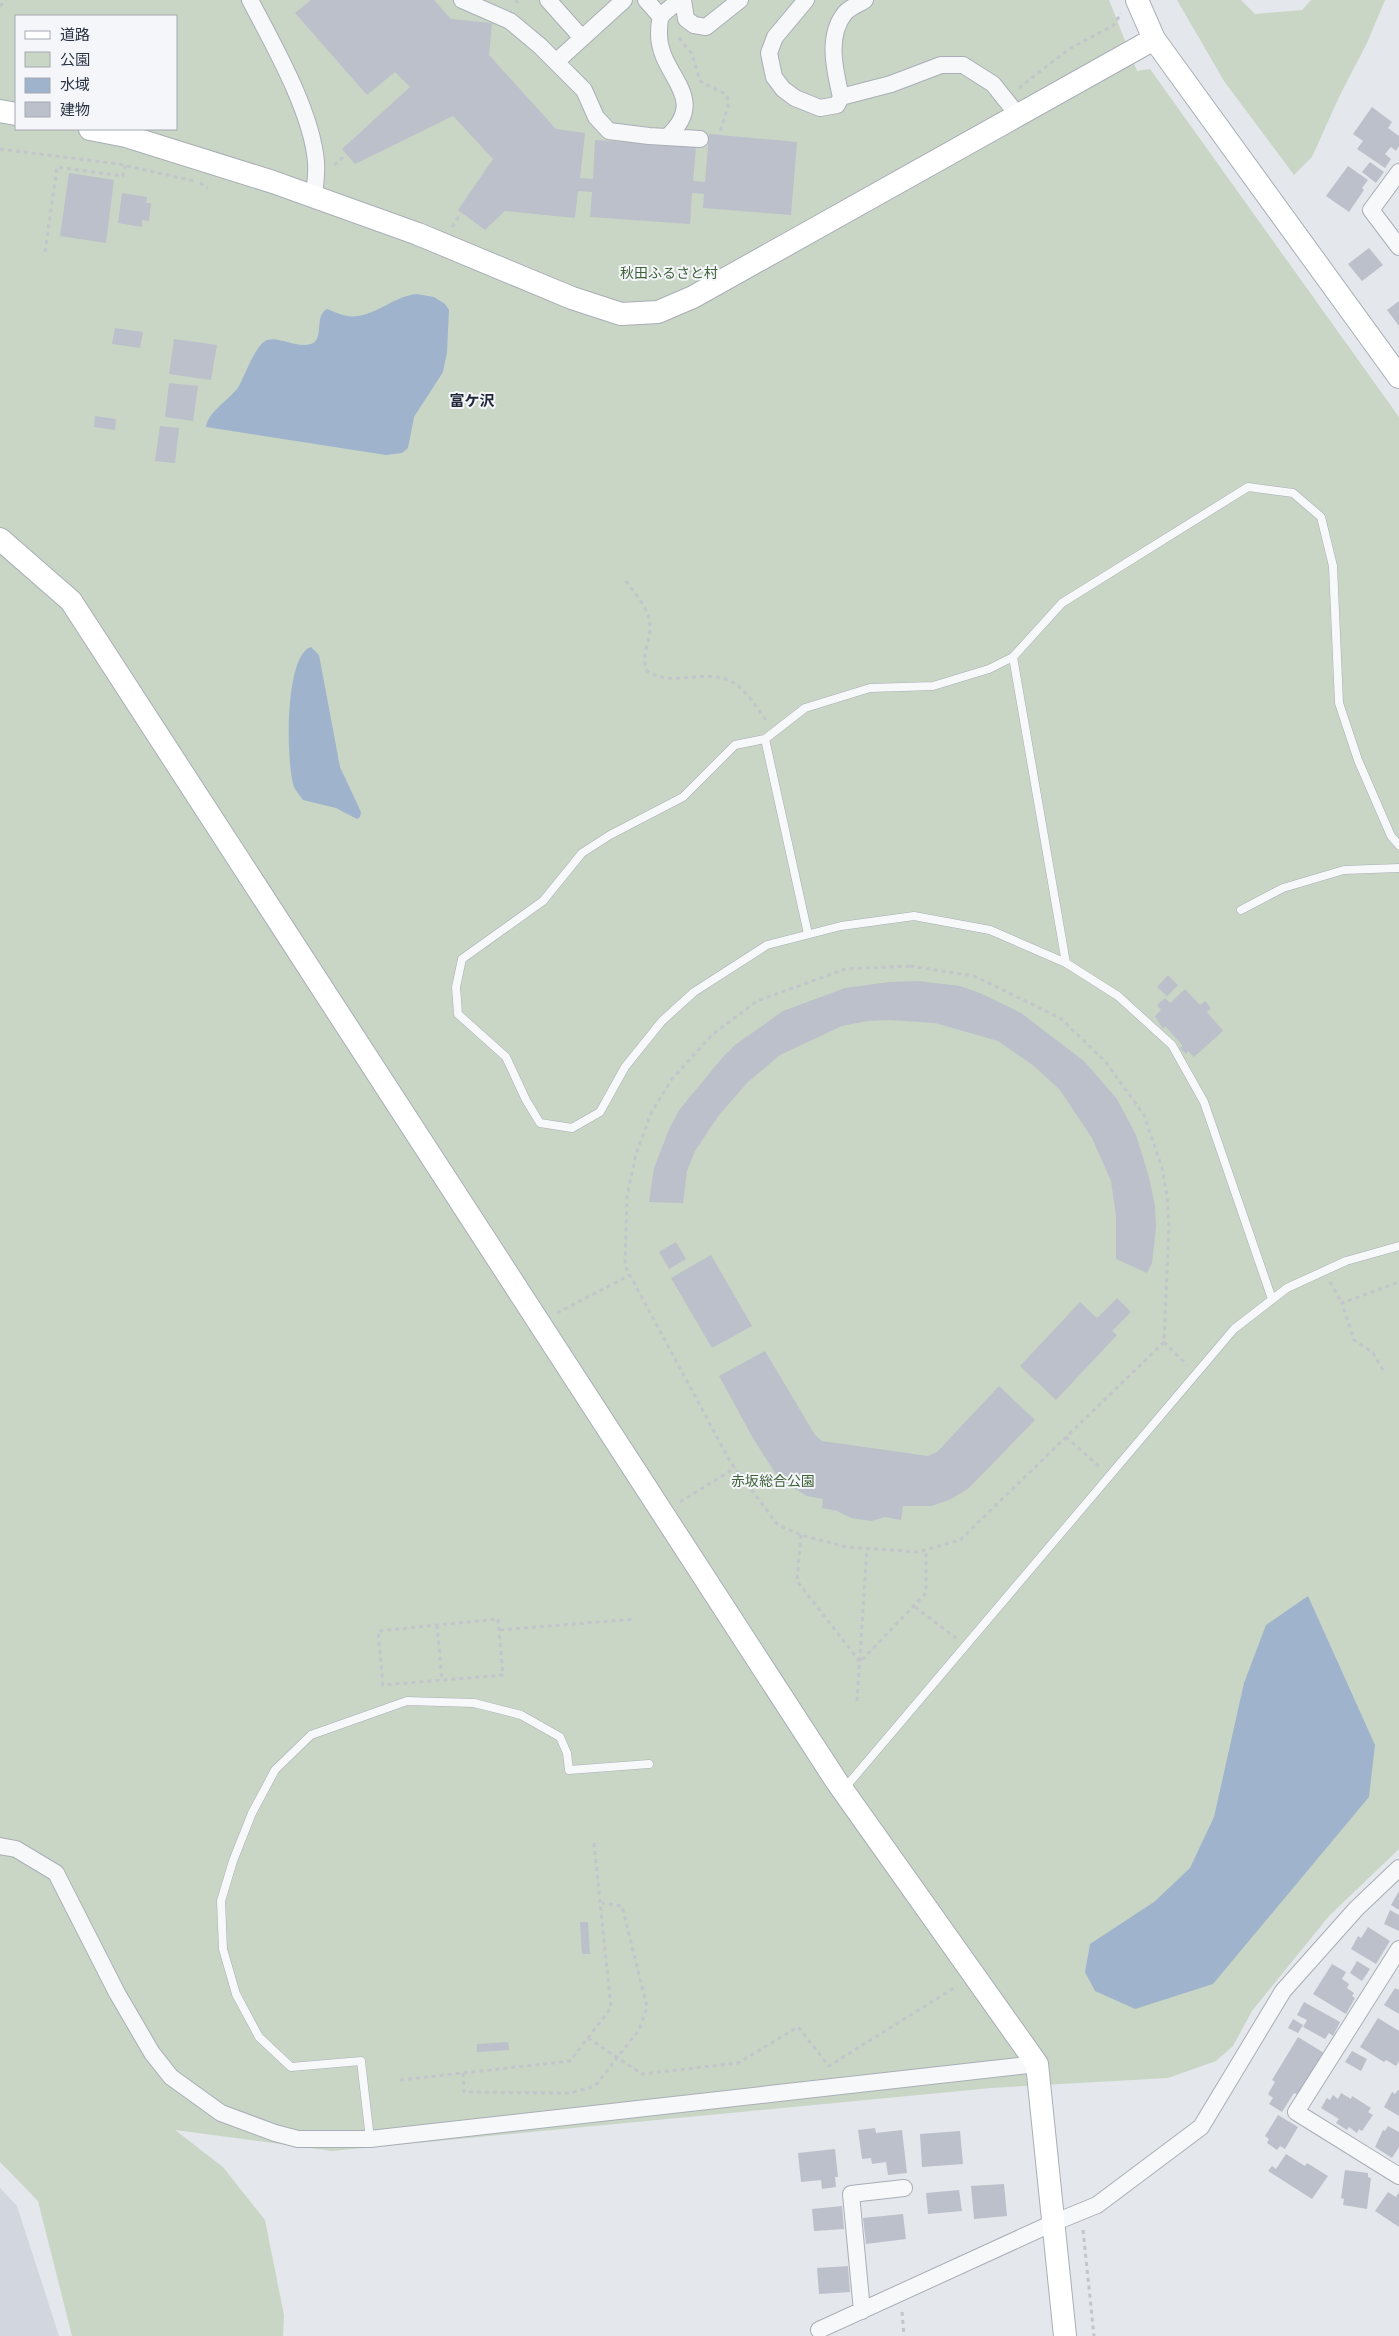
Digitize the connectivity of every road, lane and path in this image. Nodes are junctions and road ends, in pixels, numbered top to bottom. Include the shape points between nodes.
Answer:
1 (6, 0) edge
2 (250, 0) edge
3 (462, 0) edge
4 (548, 0) edge
5 (624, 0) edge
6 (646, 0) edge
7 (682, 0) edge
8 (740, 0) edge
9 (806, 0) edge
10 (865, 0) edge
11 (1128, 3) edge
12 (0, 6) edge
13 (661, 17) junction
14 (582, 38) junction
15 (1154, 38) junction
16 (557, 61) junction
17 (1001, 94) junction
18 (840, 97) junction
19 (0, 111) edge
20 (15, 114) edge
21 (1017, 114) junction
22 (95, 130) edge
23 (719, 135) dead end
24 (667, 137) junction
25 (700, 139) dead end
26 (0, 149) edge
27 (124, 166) junction
28 (1399, 172) edge
29 (208, 188) dead end
30 (314, 196) junction
31 (461, 213) dead end
32 (450, 231) dead end
33 (1399, 247) edge
34 (45, 252) dead end
35 (1399, 377) edge
36 (0, 539) edge
37 (626, 581) dead end
38 (1013, 657) junction
39 (775, 731) junction
40 (765, 739) junction
41 (1399, 845) edge
42 (1399, 868) edge
43 (1241, 910) dead end
44 (808, 934) junction
45 (1066, 963) junction
46 (1399, 1246) edge
47 (1323, 1271) junction
48 (630, 1276) junction
49 (1399, 1282) edge
50 (1272, 1299) junction
51 (1342, 1303) junction
52 (539, 1322) junction
53 (1164, 1342) junction
54 (1384, 1370) dead end
55 (1196, 1374) junction
56 (1066, 1437) junction
57 (735, 1468) junction
58 (1109, 1475) junction
59 (662, 1512) junction
60 (801, 1535) junction
61 (867, 1548) junction
62 (926, 1550) junction
63 (915, 1607) junction
64 (635, 1619) dead end
65 (437, 1625) junction
66 (500, 1630) junction
67 (966, 1646) junction
68 (860, 1662) junction
69 (442, 1680) junction
70 (857, 1701) dead end
71 (649, 1764) dead end
72 (843, 1791) junction
73 (594, 1843) dead end
74 (0, 1846) edge
75 (1399, 1868) edge
76 (602, 1903) junction
77 (1399, 1949) edge
78 (974, 1975) junction
79 (588, 2038) junction
80 (618, 2058) junction
81 (1037, 2064) junction
82 (464, 2073) junction
83 (400, 2080) dead end
84 (370, 2140) junction
85 (1399, 2176) edge
86 (904, 2188) dead end
87 (1053, 2223) junction
88 (1083, 2230) dead end
89 (900, 2294) junction
90 (862, 2311) junction
91 (819, 2330) dead end
92 (904, 2336) edge
93 (1065, 2336) edge
94 (1094, 2336) edge

1 - 12 path
2 - 30 street via 308,123 316,162
3 - 16 street via 510,20
4 - 14 street
5 - 14 street
6 - 13 street
7 - 8 street via 686,19 694,25 706,27
7 - 13 street
9 - 18 street via 775,37 769,54 774,77 796,98 820,108 837,105
10 - 18 street via 845,12 834,36
11 - 15 street
11 - 17 path via 1114,26 1069,49 1018,90
13 - 23 path via 692,54 700,81 727,95 728,106
13 - 24 street via 659,48 684,95 685,110 681,123
14 - 16 street
15 - 21 street
15 - 35 street
16 - 24 street via 584,90 596,116 609,131
17 - 18 street via 993,84 963,65 941,64 891,84
17 - 21 street
19 - 20 street
21 - 30 street via 693,297 658,312 621,314 585,302
22 - 30 street via 126,136
24 - 25 street
26 - 27 path
27 - 29 path via 201,183
27 - 34 path via 123,176 56,167
28 - 33 street via 1371,210
31 - 32 path
36 - 52 street via 71,601
37 - 39 path via 648,614 650,626 644,659 647,671 666,680 704,676 736,684
38 - 39 lane via 989,669 933,686 870,688 805,708
38 - 41 lane via 1062,603 1248,487 1293,493 1321,517 1333,566 1339,703 1358,760 1391,836
38 - 45 lane
39 - 40 lane
40 - 44 lane
40 - 44 lane via 735,745 683,797 582,853 543,901 462,960 456,987 458,1014 506,1057 540,1123 572,1128 600,1112 625,1067 662,1021 694,992 767,945
42 - 43 lane via 1344,870 1283,888
44 - 45 lane via 914,916 990,930
45 - 50 lane via 1118,996 1172,1045 1204,1102
46 - 47 lane
47 - 50 lane
47 - 51 path
48 - 52 path
48 - 53 path via 625,1266 627,1196 636,1154 651,1113 672,1079 713,1034 757,1001 845,969 910,966 974,976 1060,1018 1105,1061 1144,1115 1162,1168 1167,1196 1169,1226
48 - 57 path
49 - 51 path
50 - 55 lane via 1234,1329
51 - 54 path via 1354,1340 1373,1354
52 - 59 street
53 - 55 path
53 - 56 path
55 - 58 lane
56 - 58 path
56 - 62 path via 960,1540
57 - 59 path
57 - 60 path via 778,1525
58 - 67 lane
59 - 72 street
60 - 61 path via 847,1547
60 - 68 path via 797,1581
61 - 62 path
61 - 68 path
62 - 63 path via 926,1593
63 - 67 path
63 - 68 path
64 - 66 path
65 - 66 path via 498,1619
65 - 69 path
65 - 69 path via 378,1630 379,1649 383,1685
66 - 69 path via 503,1675
67 - 72 lane
68 - 70 path
71 - 84 lane via 569,1770 567,1753 560,1737 521,1715 474,1703 407,1701 311,1735 275,1770 252,1813 233,1861 222,1901 223,1949 236,1994 259,2037 291,2067 361,2062
72 - 78 street
73 - 76 path
74 - 84 street via 16,1849 56,1873 117,1992 152,2053 171,2077 221,2114 276,2133 298,2138
75 - 87 street via 1356,1909 1283,1991 1201,2127 1097,2206
76 - 79 path via 612,2008
76 - 80 path via 622,1906 647,2007 638,2030
77 - 85 street via 1296,2112
78 - 80 path via 829,2066 798,2028 738,2063 642,2074
78 - 81 street
79 - 80 path
79 - 82 path via 570,2061
80 - 82 path via 595,2086 570,2093 464,2092
81 - 84 street
81 - 87 street
82 - 83 path
86 - 90 street via 851,2194
87 - 89 street
87 - 93 street
88 - 94 path
89 - 90 street
89 - 92 path
90 - 91 street

